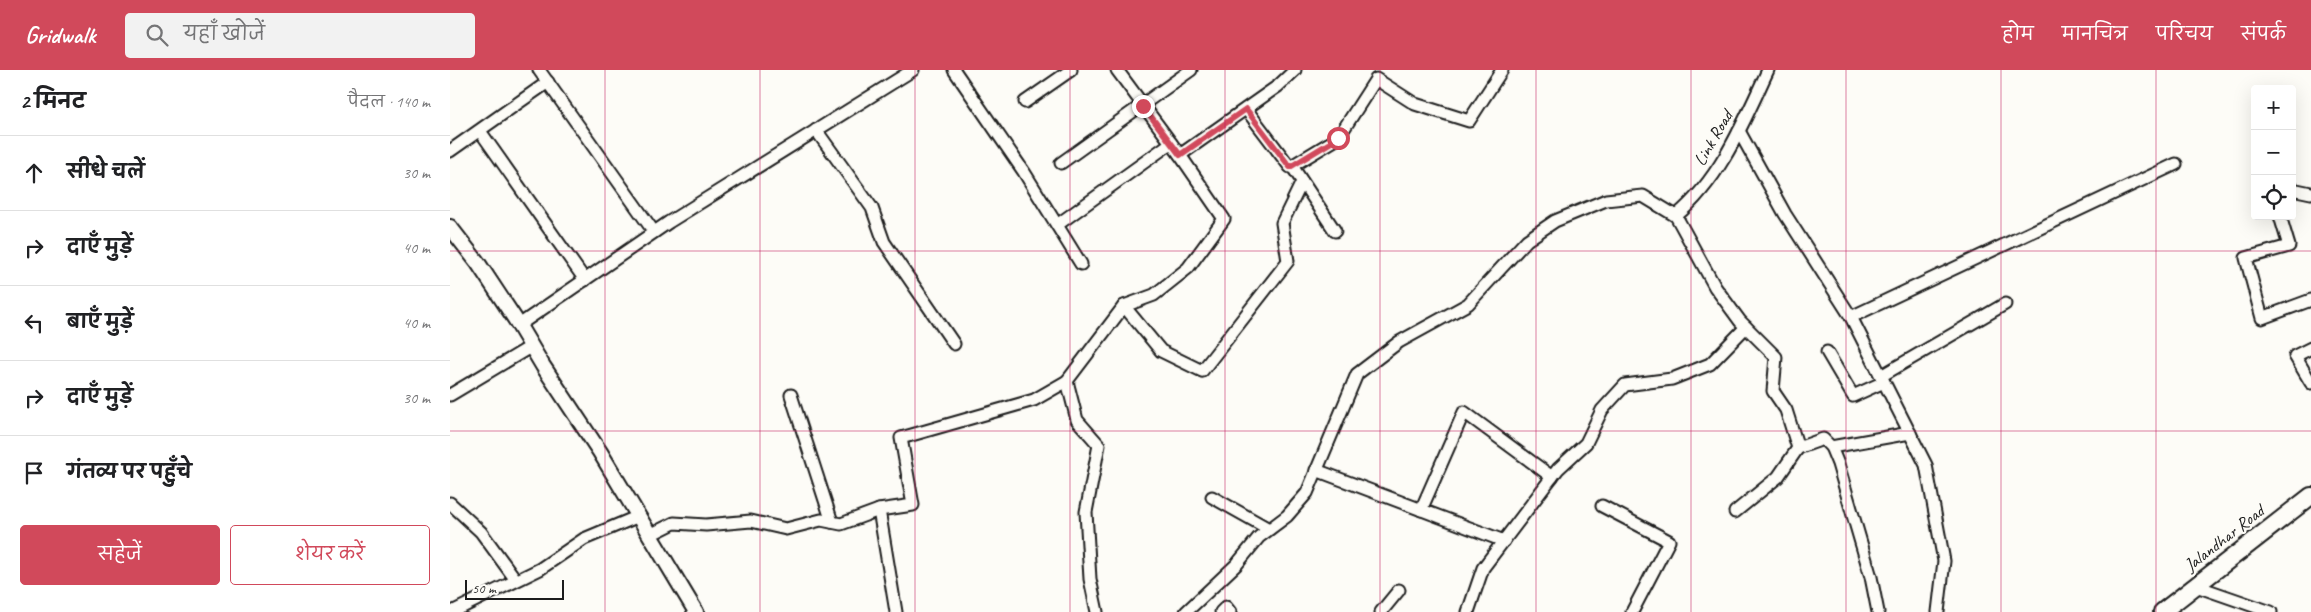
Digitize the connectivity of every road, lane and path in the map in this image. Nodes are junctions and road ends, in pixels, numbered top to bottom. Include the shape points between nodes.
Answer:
1 (539, 70) edge
2 (913, 70) edge
3 (954, 70) edge
4 (1071, 70) edge
5 (1117, 70) edge
6 (1191, 70) edge
7 (1295, 70) edge
8 (1502, 70) edge
9 (1768, 70) edge
10 (548, 82) junction
11 (1025, 102) dead end
12 (1143, 106) junction
13 (1246, 109) junction
14 (816, 130) junction
15 (1739, 130) junction
16 (480, 131) junction
17 (1171, 143) junction
18 (450, 151) edge
19 (1180, 155) junction
20 (1061, 163) dead end
21 (2176, 164) dead end
22 (1292, 166) junction
23 (1302, 182) junction
24 (2296, 190) edge
25 (2311, 193) edge
26 (1676, 216) junction
27 (2281, 220) edge
28 (1057, 225) junction
29 (450, 227) edge
30 (1335, 231) dead end
31 (654, 232) junction
32 (1081, 264) dead end
33 (585, 280) junction
34 (2005, 304) dead end
35 (2310, 304) edge
36 (1124, 306) junction
37 (1852, 317) junction
38 (519, 325) junction
39 (1746, 328) junction
40 (954, 344) dead end
41 (532, 346) junction
42 (2311, 348) edge
43 (1826, 352) dead end
44 (1883, 379) junction
45 (1067, 381) junction
46 (2311, 383) edge
47 (792, 394) dead end
48 (450, 395) edge
49 (1910, 433) junction
50 (1831, 447) junction
51 (1798, 448) junction
52 (1316, 470) junction
53 (1552, 477) junction
54 (2311, 496) edge
55 (1212, 497) dead end
56 (450, 503) edge
57 (1602, 506) dead end
58 (880, 510) junction
59 (1421, 510) junction
60 (1735, 512) dead end
61 (639, 516) junction
62 (832, 522) junction
63 (1269, 529) junction
64 (650, 534) junction
65 (1504, 541) junction
66 (516, 580) junction
67 (2196, 586) junction
68 (1399, 590) dead end
69 (452, 612) edge
70 (696, 612) edge
71 (896, 612) edge
72 (1097, 612) edge
73 (1186, 612) edge
74 (1221, 612) edge
75 (1230, 612) edge
76 (1381, 612) edge
77 (1468, 612) edge
78 (1632, 612) edge
79 (1878, 612) edge
80 (1938, 612) edge
81 (2162, 612) edge
82 (2271, 612) edge

1 - 10 street
2 - 14 street
3 - 28 street
4 - 11 street
5 - 12 street
6 - 12 street
7 - 13 street
8 - 22 street via 1469,121 1415,104 1376,79 1338,138
9 - 15 street, Link Road
10 - 16 street
10 - 31 street
12 - 17 street
12 - 20 street
13 - 19 street
13 - 22 street
14 - 31 street
14 - 40 street via 872,208 884,242
15 - 26 street, Link Road via 1711,178
15 - 37 street via 1785,214
16 - 18 street
16 - 33 street
17 - 19 street
17 - 28 street
19 - 36 street via 1224,219 1188,268 1154,295
21 - 37 street
22 - 23 street
23 - 30 street
23 - 36 street via 1282,223 1288,261 1202,371 1162,351
24 - 25 street
26 - 39 street via 1715,287
26 - 52 street via 1643,196 1606,200 1555,221 1527,240 1468,304 1399,342 1357,374
27 - 35 street via 2289,246 2246,258 2262,318
28 - 32 street
29 - 38 street
31 - 33 street
33 - 38 street
34 - 44 street
36 - 45 street
37 - 44 street
38 - 41 street
39 - 51 street via 1776,357 1774,390 1786,410
39 - 53 street via 1710,364 1672,379 1625,385 1602,410 1586,443
41 - 48 street
41 - 61 street
42 - 46 street via 2295,356
43 - 44 street via 1853,396
44 - 49 street
45 - 58 street via 1034,400 901,438 913,505
45 - 72 street via 1077,420 1099,445 1086,512 1090,579
47 - 62 street
49 - 50 street
49 - 80 street via 1926,465 1944,561
50 - 51 street via 1823,439
50 - 79 street
51 - 60 street via 1778,476
52 - 59 street
52 - 63 street via 1307,493 1287,516
53 - 59 street via 1464,412
53 - 65 street
54 - 67 main road, Jalandhar Road
55 - 63 street
56 - 66 street via 481,532
57 - 78 street via 1670,542
58 - 62 street via 841,524
58 - 71 street
59 - 65 street
61 - 64 street
61 - 66 street via 584,539 540,569
62 - 64 street via 822,520 786,529 751,522 674,523
63 - 73 street
64 - 70 street
65 - 77 street via 1483,568
66 - 69 street
67 - 81 main road, Jalandhar Road
67 - 82 street
68 - 76 street
74 - 75 street via 1226,607

